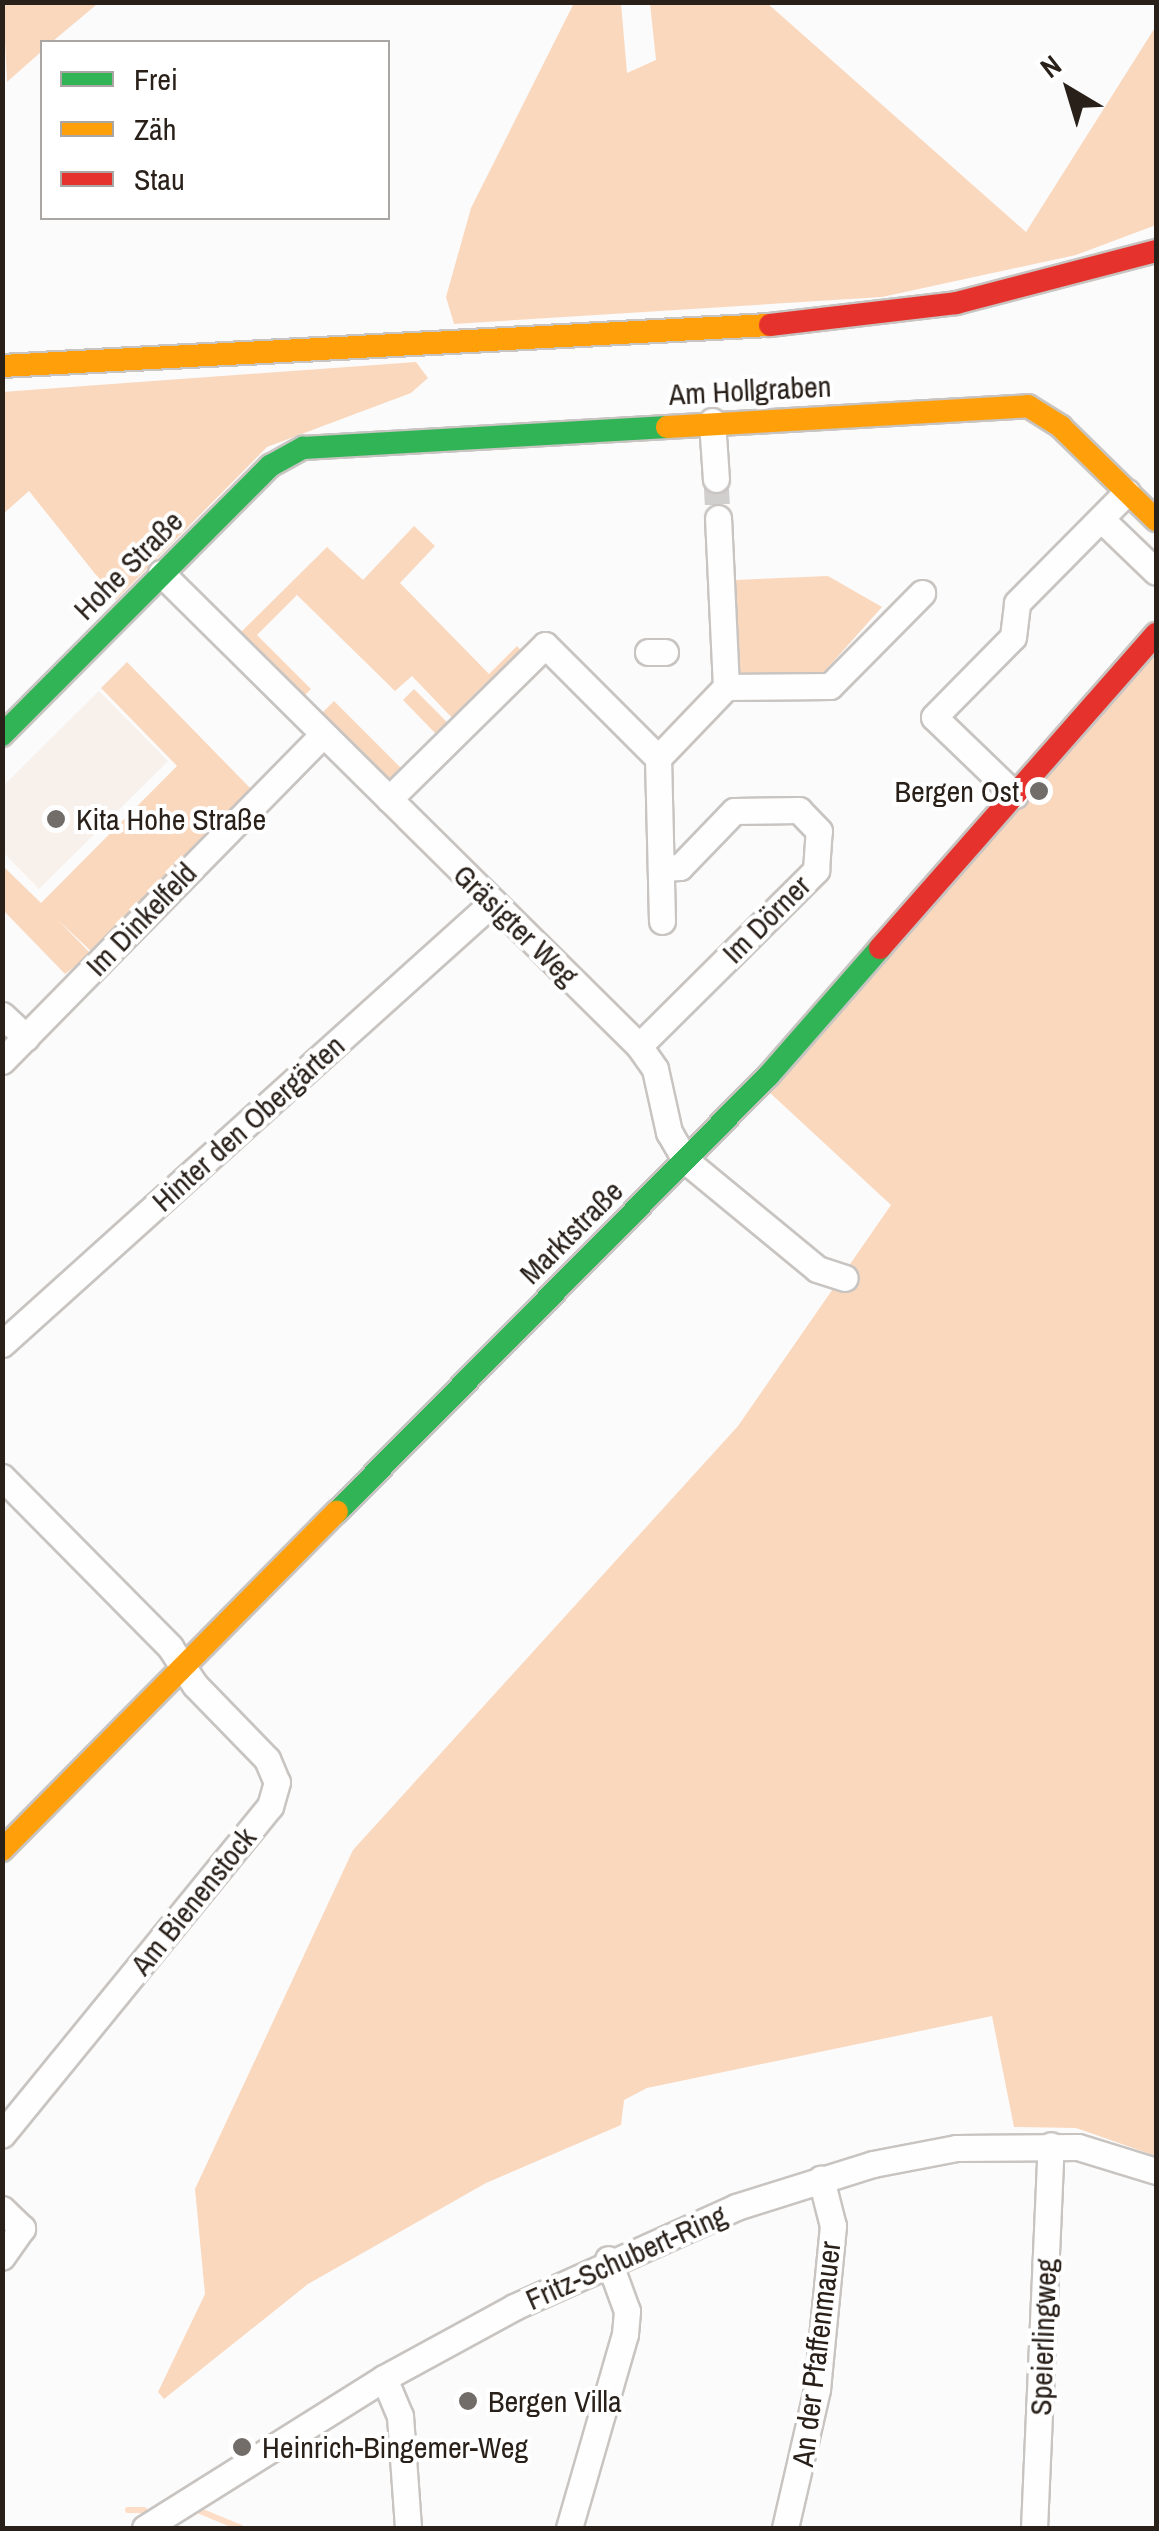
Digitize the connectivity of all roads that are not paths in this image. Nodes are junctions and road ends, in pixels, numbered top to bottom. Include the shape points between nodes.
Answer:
1 (1156, 251) edge
2 (2, 366) edge
3 (712, 421) junction
4 (303, 448) joint
5 (716, 479) tunnel mouth
6 (1127, 492) junction
7 (718, 518) tunnel mouth
8 (1100, 519) junction
9 (1156, 520) edge
10 (1156, 572) edge
11 (162, 573) junction
12 (922, 594) dead end
13 (1156, 634) edge
14 (726, 687) junction
15 (2, 734) edge
16 (322, 735) junction
17 (658, 758) junction
18 (1015, 795) junction
19 (389, 799) junction
20 (661, 868) junction
21 (492, 902) junction
22 (662, 921) dead end
23 (2, 1014) edge
24 (26, 1037) junction
25 (639, 1046) junction
26 (2, 1061) edge
27 (686, 1160) junction
28 (845, 1278) dead end
29 (2, 1344) edge
30 (2, 1477) edge
31 (180, 1666) junction
32 (2, 1850) edge
33 (2, 2135) edge
34 (1051, 2145) junction
35 (1156, 2171) edge
36 (821, 2178) junction
37 (2, 2209) edge
38 (2, 2257) edge
39 (608, 2259) junction
40 (384, 2378) junction
41 (145, 2528) edge
42 (408, 2528) edge
43 (569, 2528) edge
44 (786, 2528) edge
45 (1034, 2528) edge

1 - 2 street via 972,300 798,323
3 - 4 street, Am Hollgraben
3 - 5 street
3 - 6 street, Am Hollgraben via 1028,406 1061,427
4 - 11 street, Hohe Straße via 270,466
6 - 8 street
6 - 9 street, Am Hollgraben
7 - 14 street
8 - 10 street
8 - 18 street via 1017,603 1013,636 934,717
11 - 15 street, Hohe Straße
11 - 16 street, Gräsigter Weg
12 - 14 street via 830,686
13 - 18 street, Marktstraße
14 - 17 street
16 - 19 street, Gräsigter Weg
16 - 24 street, Im Dinkelfeld
17 - 19 street via 544,644
17 - 20 street
18 - 27 street, Marktstraße
19 - 21 street, Gräsigter Weg
20 - 22 street
20 - 25 street, Im Dörner via 680,868 734,811 798,810 819,831 816,870
21 - 25 street, Gräsigter Weg
21 - 29 street, Hinter den Obergärten
23 - 24 street
24 - 26 street, Im Dinkelfeld
25 - 27 street, Gräsigter Weg via 658,1076 669,1132
27 - 28 street, Gräsigter Weg via 817,1269
27 - 31 street, Marktstraße
30 - 31 street via 170,1647
31 - 32 street, Marktstraße
31 - 33 street, Am Bienenstock via 268,1760 276,1794
34 - 35 street, Fritz-Schubert-Ring via 1099,2151
34 - 36 street, Fritz-Schubert-Ring via 956,2148
34 - 45 street, Speierlingweg
36 - 39 street, Fritz-Schubert-Ring
36 - 44 street, An der Pfaffenmauer via 833,2226 818,2389
37 - 38 street via 22,2228
39 - 40 street, Fritz-Schubert-Ring
39 - 43 street via 626,2312 624,2334
40 - 41 street, Fritz-Schubert-Ring
40 - 42 street via 400,2416

